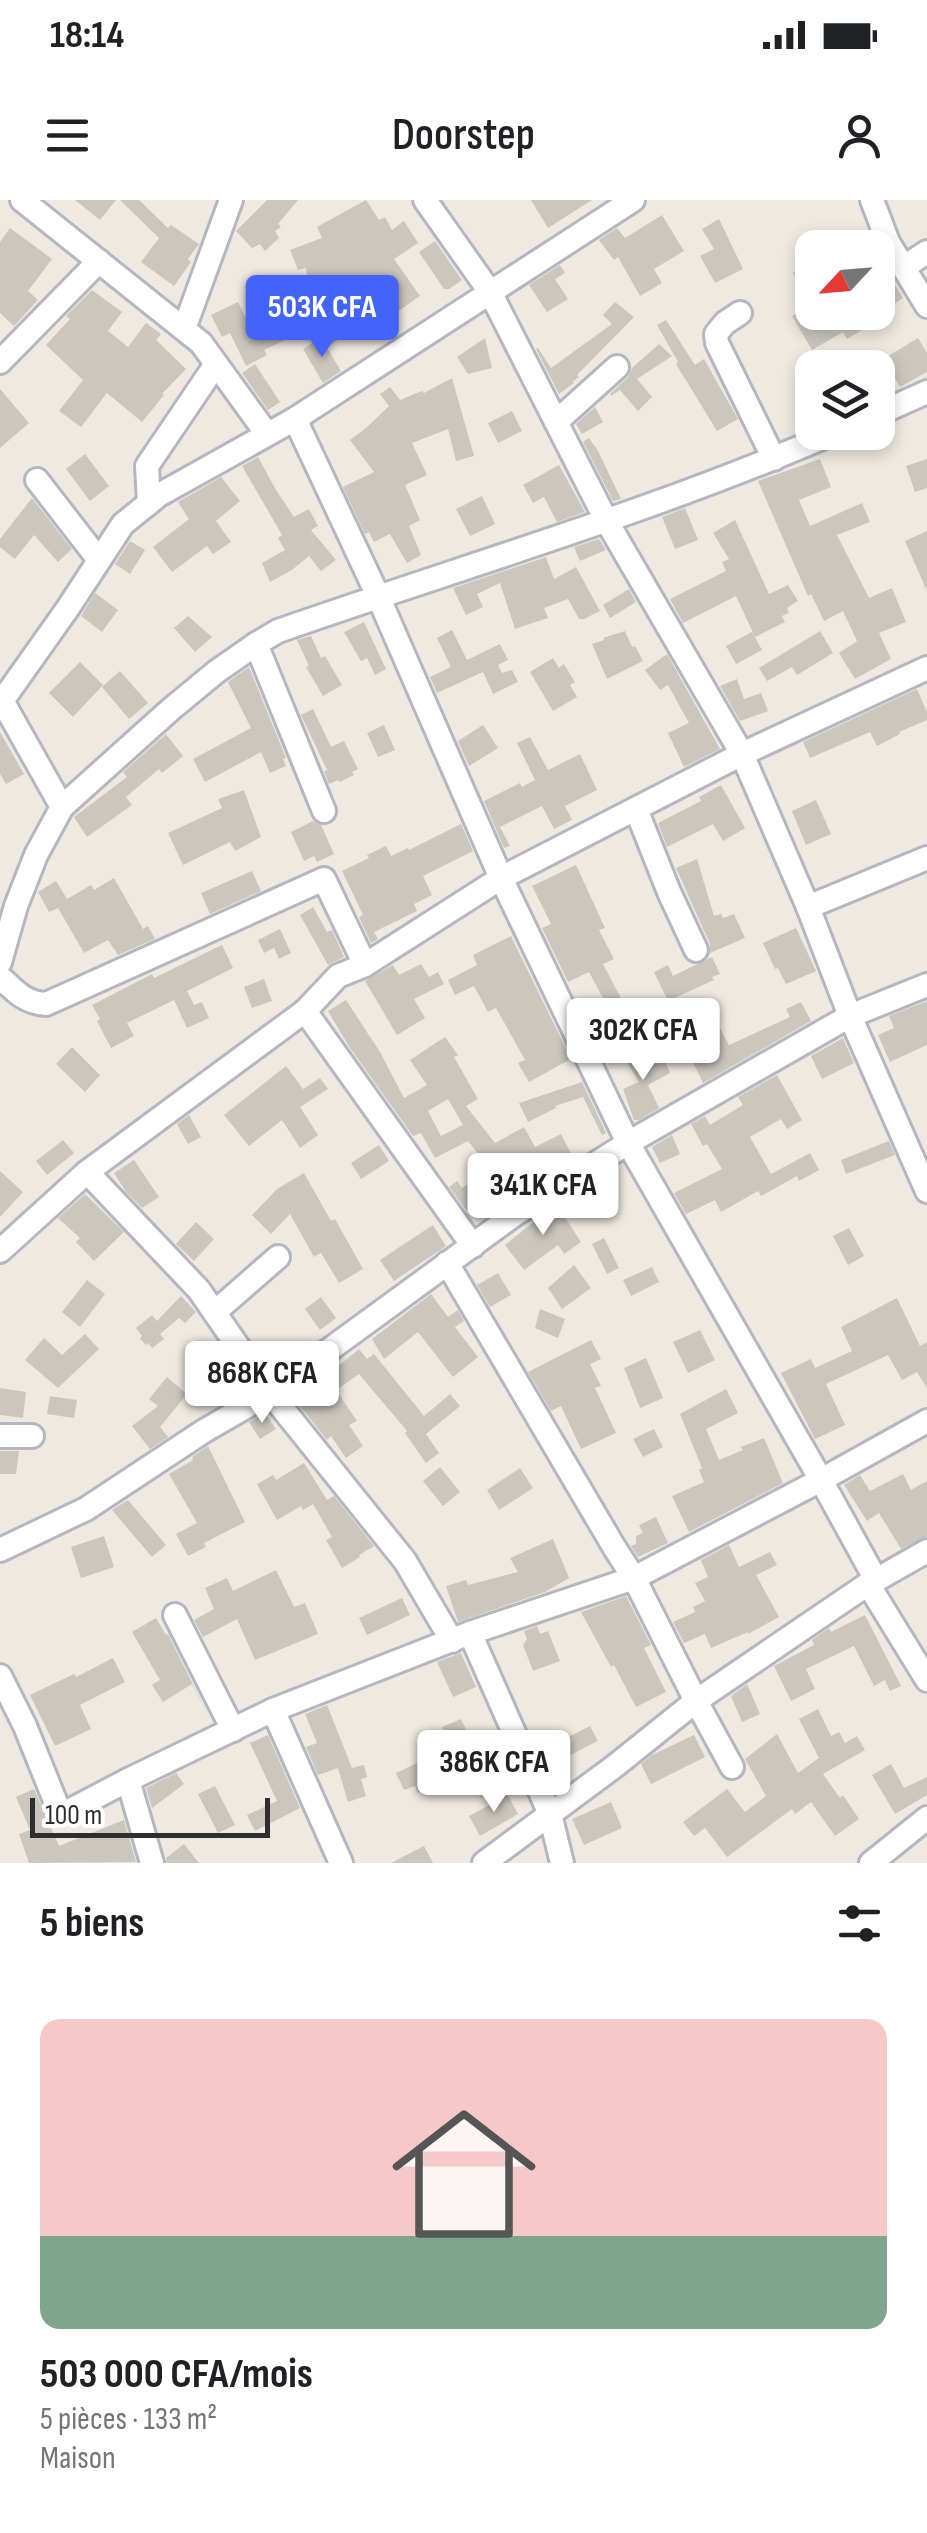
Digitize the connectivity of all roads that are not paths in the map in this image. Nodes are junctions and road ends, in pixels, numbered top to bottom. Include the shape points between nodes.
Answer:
1 (22, 200) edge
2 (231, 200) edge
3 (424, 200) edge
4 (633, 200) edge
5 (872, 200) edge
6 (927, 252) edge
7 (99, 261) junction
8 (904, 267) junction
9 (490, 292) junction
10 (927, 306) edge
11 (740, 313) dead end
12 (184, 328) junction
13 (0, 362) edge
14 (216, 364) junction
15 (618, 367) dead end
16 (927, 392) edge
17 (895, 406) edge
18 (294, 419) junction
19 (556, 422) junction
20 (266, 434) junction
21 (796, 450) edge
22 (774, 460) junction
23 (37, 480) dead end
24 (149, 503) junction
25 (606, 520) junction
26 (99, 560) junction
27 (378, 596) junction
28 (256, 644) junction
29 (927, 668) edge
30 (1, 701) edge
31 (742, 754) junction
32 (62, 807) junction
33 (636, 809) junction
34 (324, 811) dead end
35 (927, 858) edge
36 (501, 878) junction
37 (808, 907) junction
38 (696, 950) dead end
39 (0, 962) edge
40 (364, 964) junction
41 (0, 977) edge
42 (927, 985) edge
43 (305, 1011) junction
44 (850, 1016) junction
45 (628, 1143) junction
46 (88, 1172) junction
47 (927, 1191) edge
48 (472, 1246) junction
49 (0, 1251) edge
50 (278, 1257) dead end
51 (447, 1263) junction
52 (215, 1312) junction
53 (270, 1393) junction
54 (927, 1421) edge
55 (0, 1436) edge
56 (32, 1436) dead end
57 (822, 1480) junction
58 (0, 1550) edge
59 (927, 1550) edge
60 (634, 1578) junction
61 (872, 1582) junction
62 (175, 1615) dead end
63 (461, 1637) junction
64 (0, 1676) edge
65 (927, 1680) edge
66 (696, 1701) junction
67 (273, 1710) junction
68 (233, 1730) junction
69 (732, 1767) dead end
70 (128, 1780) junction
71 (550, 1814) junction
72 (927, 1818) edge
73 (152, 1863) edge
74 (341, 1863) edge
75 (484, 1863) edge
76 (562, 1863) edge
77 (871, 1863) edge

1 - 7 street
2 - 12 street
3 - 9 street
4 - 9 street
5 - 8 street
6 - 8 street
7 - 12 street
7 - 13 street
8 - 10 street
9 - 18 street
9 - 19 street
11 - 22 street via 716,334 716,343
12 - 14 street
14 - 20 street
14 - 24 street via 147,466
15 - 19 street
16 - 17 street
18 - 20 street
18 - 27 street
19 - 25 street
20 - 24 street
21 - 22 street
22 - 25 street
23 - 26 street
24 - 26 street via 123,524
25 - 27 street
25 - 31 street
26 - 30 street
27 - 28 street
27 - 36 street
28 - 32 street
28 - 34 street
29 - 31 street
30 - 32 street
31 - 33 street
31 - 37 street
32 - 39 street via 36,855
33 - 36 street
33 - 38 street
35 - 37 street
36 - 40 street
36 - 45 street
37 - 44 street
40 - 41 street via 324,879 46,1004 22,998
40 - 43 street via 338,976
42 - 44 street
43 - 46 street
43 - 48 street
44 - 45 street
44 - 47 street
45 - 48 street
45 - 57 street
46 - 49 street
46 - 52 street
48 - 51 street
50 - 52 street
51 - 53 street
51 - 60 street
52 - 53 street
53 - 58 street via 86,1509
53 - 63 street
54 - 57 street
55 - 56 street
57 - 60 street
57 - 61 street
59 - 61 street
60 - 63 street
60 - 66 street
61 - 65 street
61 - 66 street
62 - 68 street
63 - 67 street
63 - 71 street
64 - 70 street via 61,1812
66 - 69 street
66 - 71 street
67 - 68 street
67 - 74 street
68 - 70 street
70 - 73 street
71 - 75 street
71 - 76 street
72 - 77 street

